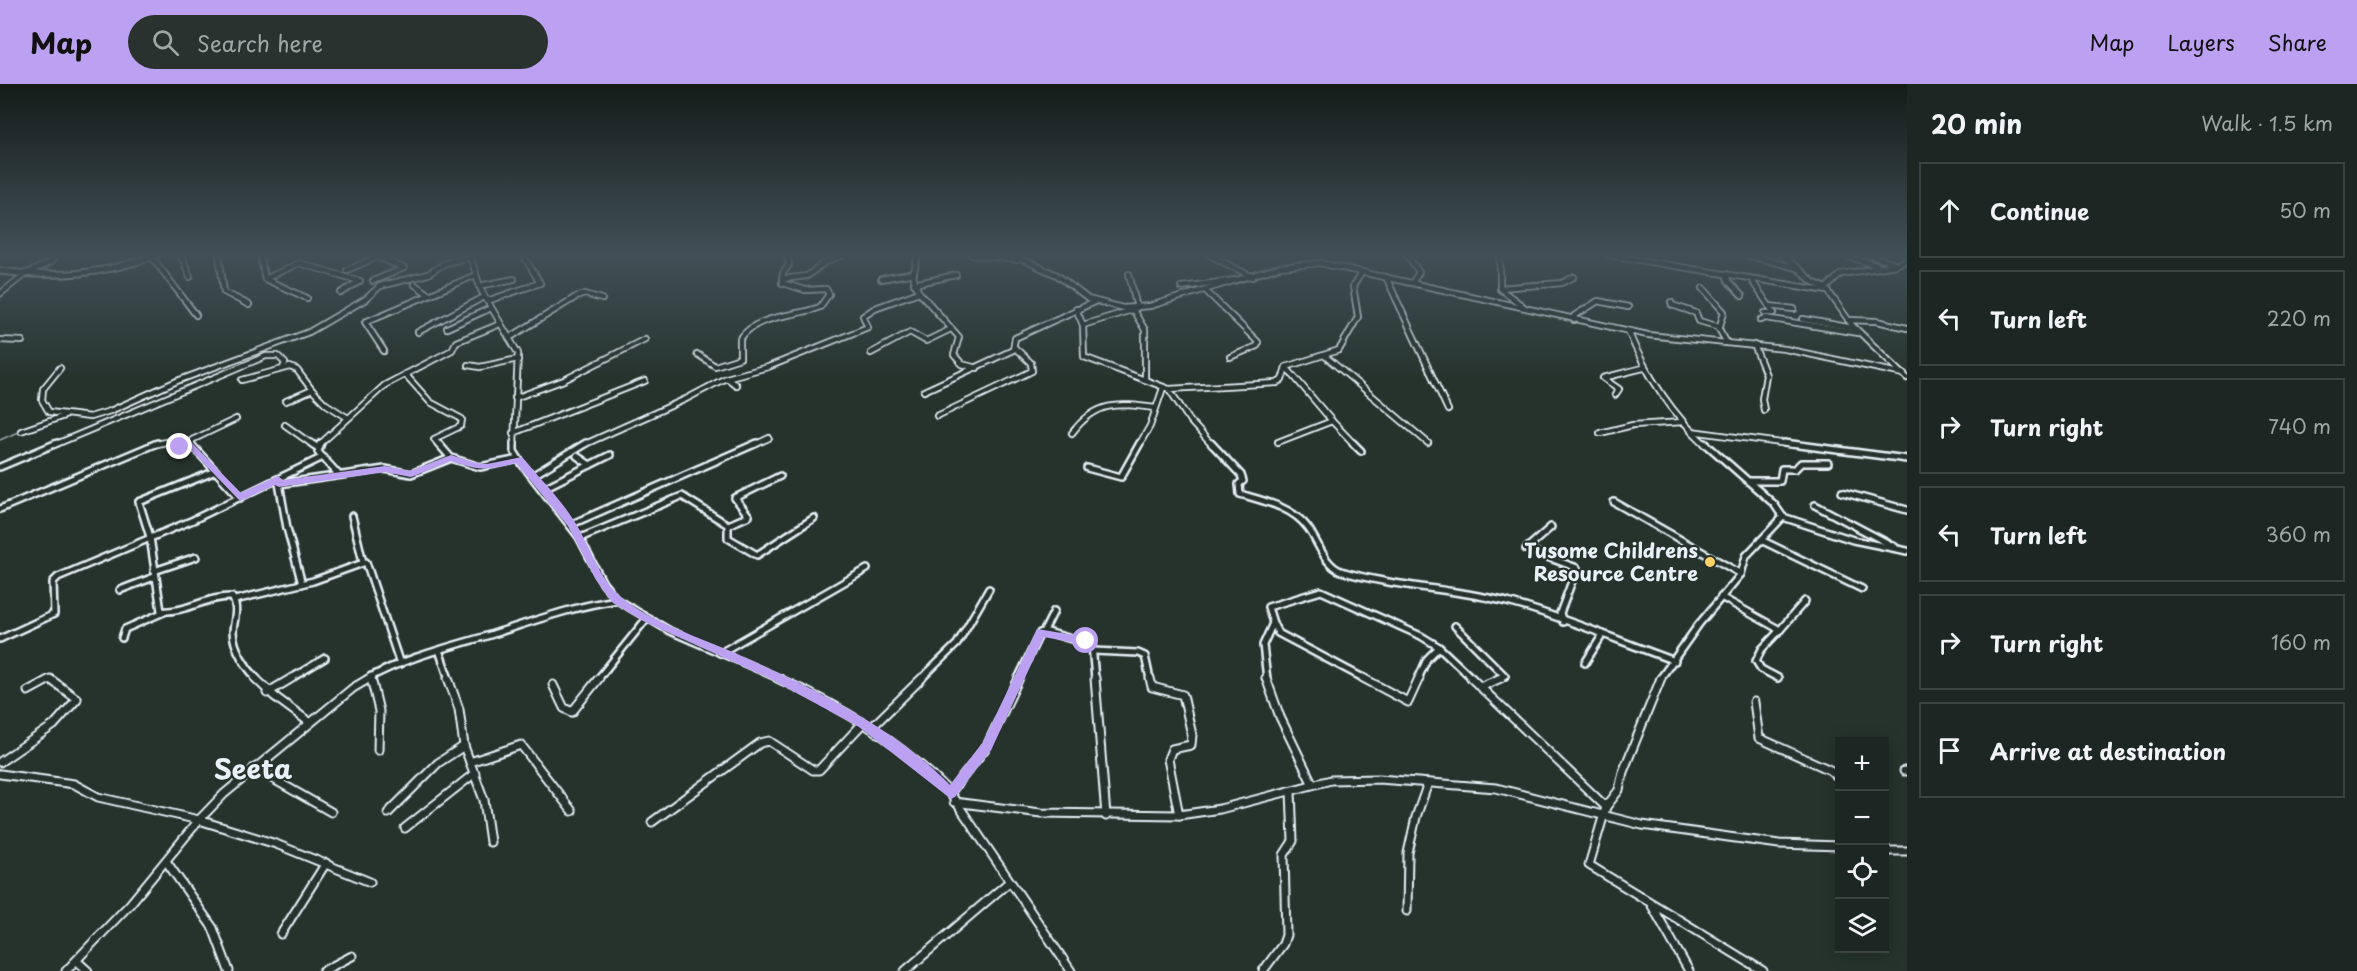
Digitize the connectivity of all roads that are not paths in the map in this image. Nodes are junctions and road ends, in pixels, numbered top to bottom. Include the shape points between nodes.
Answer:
1 (180, 296) edge
2 (232, 296) edge
3 (369, 296) edge
4 (423, 296) edge
5 (494, 296) edge
6 (578, 296) edge
7 (593, 296) edge
8 (827, 296) edge
9 (905, 296) edge
10 (924, 296) edge
11 (1082, 296) edge
12 (1133, 296) edge
13 (1181, 296) edge
14 (1209, 296) edge
15 (1356, 296) edge
16 (1395, 296) edge
17 (1473, 296) edge
18 (1508, 296) edge
19 (1710, 296) edge
20 (1762, 296) edge
21 (1831, 296) edge
22 (485, 299) junction
23 (602, 299) dead end
24 (1095, 302) junction
25 (1671, 302) dead end
26 (249, 306) dead end
27 (1770, 306) junction
28 (1628, 307) dead end
29 (491, 309) junction
30 (1076, 309) junction
31 (1135, 309) junction
32 (1794, 309) dead end
33 (1530, 310) junction
34 (1765, 313) dead end
35 (196, 315) dead end
36 (1803, 319) dead end
37 (1574, 320) junction
38 (1761, 320) dead end
39 (1848, 320) junction
40 (500, 324) junction
41 (1083, 325) junction
42 (1720, 327) junction
43 (447, 328) dead end
44 (1854, 328) junction
45 (1907, 328) edge
46 (951, 329) junction
47 (1628, 331) junction
48 (418, 332) dead end
49 (1860, 334) junction
50 (509, 338) junction
51 (645, 339) dead end
52 (0, 340) edge
53 (22, 340) dead end
54 (1727, 343) junction
55 (1754, 345) junction
56 (1014, 346) junction
57 (384, 351) dead end
58 (871, 353) dead end
59 (697, 354) dead end
60 (1325, 356) junction
61 (1230, 357) dead end
62 (518, 359) junction
63 (962, 364) junction
64 (468, 365) dead end
65 (1286, 367) junction
66 (60, 368) dead end
67 (283, 368) junction
68 (978, 368) junction
69 (1643, 368) junction
70 (968, 372) junction
71 (405, 374) junction
72 (1905, 376) edge
73 (726, 378) junction
74 (242, 380) dead end
75 (1145, 380) junction
76 (645, 381) dead end
77 (736, 385) dead end
78 (1166, 389) junction
79 (312, 390) junction
80 (924, 391) dead end
81 (1615, 394) dead end
82 (515, 398) junction
83 (286, 401) dead end
84 (1155, 408) junction
85 (1448, 410) dead end
86 (1764, 410) dead end
87 (69, 414) junction
88 (937, 416) dead end
89 (348, 418) junction
90 (236, 419) dead end
91 (1332, 421) junction
92 (1684, 423) junction
93 (285, 425) dead end
94 (21, 431) dead end
95 (1691, 431) junction
96 (513, 433) junction
97 (1072, 433) dead end
98 (1600, 433) dead end
99 (768, 438) dead end
100 (1278, 442) dead end
101 (1428, 443) dead end
102 (190, 444) junction
103 (318, 448) junction
104 (1361, 451) dead end
105 (610, 455) dead end
106 (577, 456) dead end
107 (323, 458) junction
108 (451, 458) junction
109 (519, 459) junction
110 (1907, 459) edge
111 (1828, 463) dead end
112 (590, 465) junction
113 (0, 466) edge
114 (1087, 468) dead end
115 (216, 471) junction
116 (338, 474) junction
117 (532, 476) junction
118 (780, 476) dead end
119 (279, 482) junction
120 (1748, 482) junction
121 (543, 489) junction
122 (1842, 492) dead end
123 (240, 498) junction
124 (1614, 502) dead end
125 (1815, 505) dead end
126 (0, 509) edge
127 (1907, 510) edge
128 (352, 516) dead end
129 (1783, 517) junction
130 (814, 518) dead end
131 (572, 524) junction
132 (728, 525) junction
133 (1551, 527) dead end
134 (150, 537) junction
135 (580, 538) junction
136 (1761, 540) junction
137 (1905, 551) edge
138 (195, 557) dead end
139 (363, 562) junction
140 (867, 568) dead end
141 (154, 574) junction
142 (1741, 574) junction
143 (302, 584) junction
144 (1862, 588) dead end
145 (989, 589) dead end
146 (120, 590) dead end
147 (1721, 597) junction
148 (235, 600) junction
149 (617, 600) junction
150 (1805, 601) dead end
151 (1054, 610) dead end
152 (164, 612) junction
153 (647, 618) junction
154 (1563, 622) junction
155 (1273, 623) junction
156 (1455, 626) dead end
157 (1780, 630) junction
158 (1044, 631) junction
159 (1603, 634) junction
160 (122, 638) dead end
161 (1, 640) edge
162 (1439, 647) junction
163 (439, 650) junction
164 (1093, 651) junction
165 (720, 653) junction
166 (325, 658) dead end
167 (1675, 660) junction
168 (1585, 663) dead end
169 (400, 664) junction
170 (371, 676) junction
171 (1778, 678) dead end
172 (554, 685) dead end
173 (1480, 687) junction
174 (28, 691) dead end
175 (267, 693) junction
176 (1755, 702) dead end
177 (309, 722) junction
178 (863, 723) junction
179 (871, 728) junction
180 (464, 746) junction
181 (378, 750) dead end
182 (0, 762) edge
183 (470, 762) junction
184 (254, 768) junction
185 (475, 773) junction
186 (0, 774) edge
187 (1835, 775) edge
188 (1312, 783) junction
189 (1428, 783) junction
190 (1292, 791) junction
191 (951, 793) junction
192 (954, 802) junction
193 (1606, 807) junction
194 (572, 811) dead end
195 (331, 812) dead end
196 (388, 813) dead end
197 (1179, 815) junction
198 (1106, 816) junction
199 (1605, 817) junction
200 (199, 820) junction
201 (652, 822) dead end
202 (405, 828) dead end
203 (490, 842) dead end
204 (1835, 846) edge
205 (1889, 850) edge
206 (1907, 851) edge
207 (166, 861) junction
208 (326, 863) junction
209 (370, 882) dead end
210 (1009, 882) junction
211 (1650, 902) junction
212 (1407, 911) dead end
213 (281, 934) dead end
214 (352, 956) dead end
215 (77, 961) junction
216 (339, 967) edge
217 (66, 971) edge
218 (88, 971) edge
219 (229, 971) edge
220 (323, 971) edge
221 (905, 971) edge
222 (1071, 971) edge
223 (1263, 971) edge
224 (1689, 971) edge
225 (1763, 971) edge

1 - 35 street
2 - 26 street
3 - 87 street via 309,332 177,381 127,405 90,417
4 - 57 street via 365,322
5 - 22 street
6 - 50 street
7 - 23 street
8 - 59 street via 820,308 772,319 742,335 740,358 715,366
9 - 73 street via 863,316 868,327 768,367
10 - 46 street
11 - 24 street
12 - 31 street
13 - 31 street
14 - 61 street via 1258,342 1257,346
15 - 60 street via 1359,309 1355,323 1339,350
16 - 85 street
17 - 33 street
18 - 33 street
19 - 42 street via 1724,312
20 - 27 street
21 - 39 street
22 - 29 street
22 - 48 street
24 - 30 street
24 - 31 street
25 - 42 street via 1696,313 1703,324
27 - 32 street
27 - 34 street via 1774,313
28 - 37 street via 1598,301 1574,315
29 - 40 street
29 - 43 street
30 - 41 street
30 - 56 street via 1015,338
31 - 41 street
31 - 75 street via 1145,330
33 - 37 street
36 - 44 street
37 - 47 street
38 - 49 street via 1762,317
39 - 44 street
39 - 45 street
40 - 50 street
40 - 71 street via 456,342 452,350
41 - 75 street via 1084,357
42 - 54 street
44 - 49 street
46 - 58 street via 926,341 910,332
46 - 63 street via 959,337 954,353
47 - 54 street
47 - 69 street
49 - 72 street
50 - 62 street
51 - 82 street via 564,380
52 - 53 street
54 - 55 street
55 - 72 street via 1815,354
55 - 86 street via 1766,375
56 - 68 street via 1010,352
56 - 88 street via 1031,363 1032,371
60 - 65 street
60 - 101 street
62 - 64 street via 480,368
62 - 82 street
63 - 68 street
63 - 70 street
65 - 78 street via 1282,380 1271,384
65 - 91 street
66 - 87 street via 45,383 41,399 49,412
67 - 74 street
67 - 79 street via 297,370
67 - 113 street via 285,363 278,356 266,356
68 - 70 street
69 - 81 street via 1603,378 1619,389
69 - 92 street
70 - 80 street
71 - 89 street via 381,388
71 - 108 street via 430,402 462,419 460,426 434,440
73 - 77 street
73 - 117 street via 569,451
75 - 78 street
76 - 96 street
78 - 84 street
78 - 154 street via 1241,475 1240,494 1272,503 1296,516 1338,570 1513,603
79 - 83 street
79 - 89 street
82 - 96 street
84 - 97 street via 1102,406 1082,418
84 - 114 street via 1150,426 1121,477
87 - 94 street
89 - 103 street
90 - 102 street
91 - 100 street
91 - 104 street
92 - 95 street
92 - 98 street via 1633,425
93 - 103 street
95 - 110 street
95 - 120 street
96 - 109 street via 514,451
99 - 131 street
102 - 115 street
102 - 126 street via 180,447 170,441 157,443
103 - 107 street
105 - 112 street
106 - 112 street
107 - 116 street
107 - 119 street
108 - 109 street via 487,467
108 - 116 street via 411,474 385,469
109 - 117 street
111 - 120 street via 1802,463 1795,470 1782,470 1780,481
112 - 121 street
115 - 123 street
115 - 134 street via 139,502
116 - 119 street
117 - 121 street
118 - 132 street via 735,498 749,516
119 - 123 street
119 - 143 street
120 - 129 street
121 - 131 street
122 - 127 street
123 - 134 street
124 - 142 street
125 - 137 street
128 - 139 street
129 - 136 street
129 - 137 street via 1825,532
130 - 132 street via 757,555 728,538
131 - 135 street
132 - 135 street via 682,496
133 - 154 street via 1526,549 1577,568 1560,613
134 - 141 street
134 - 161 street via 55,579 54,614
135 - 149 street
136 - 142 street via 1746,556
136 - 144 street
138 - 141 street
139 - 143 street
139 - 169 street via 369,565
140 - 165 street
141 - 146 street
141 - 152 street
142 - 147 street
143 - 148 street
145 - 179 street via 957,644
147 - 157 street
147 - 167 street
148 - 152 street via 226,596
148 - 175 street via 233,635 239,653
149 - 153 street
149 - 163 street via 585,605
150 - 157 street
151 - 158 street
152 - 160 street via 125,628
153 - 165 street
153 - 172 street via 572,712 564,708
154 - 159 street
155 - 162 street via 1268,607 1321,591
155 - 162 street via 1278,633 1408,702 1427,659
155 - 188 street via 1264,639 1266,675 1291,744
156 - 173 street via 1505,676
157 - 171 street via 1756,661 1761,669
158 - 164 street via 1088,642
158 - 191 street via 987,746
159 - 167 street
159 - 168 street
162 - 173 street
163 - 169 street
163 - 180 street via 459,709
164 - 197 street via 1145,656 1152,687 1184,695 1191,745 1172,749 1168,759
164 - 198 street
165 - 178 street via 773,675
166 - 175 street
167 - 193 street via 1657,684 1619,790
169 - 170 street
170 - 177 street
170 - 181 street via 379,711
173 - 193 street
174 - 182 street via 50,679 77,699 63,717
175 - 177 street
176 - 187 street via 1759,738
177 - 184 street
178 - 179 street
178 - 201 street via 819,770 813,770 769,741 760,743
179 - 191 street
180 - 183 street
180 - 196 street via 438,764
183 - 185 street
183 - 194 street via 521,746
184 - 195 street
184 - 200 street
185 - 202 street
185 - 203 street via 484,800
186 - 200 street via 74,783 98,797
188 - 189 street via 1363,779
188 - 190 street
189 - 199 street via 1496,788
189 - 212 street via 1408,853
190 - 197 street
190 - 223 street via 1293,841 1284,855 1286,935
191 - 192 street
192 - 198 street
192 - 210 street
193 - 199 street
197 - 198 street
199 - 204 street via 1779,844
199 - 211 street via 1589,865
200 - 207 street
200 - 208 street
205 - 206 street
207 - 215 street
207 - 219 street via 213,928
208 - 209 street
208 - 213 street
210 - 221 street
210 - 222 street
211 - 224 street
211 - 225 street
214 - 216 street
215 - 217 street
215 - 218 street
216 - 220 street

